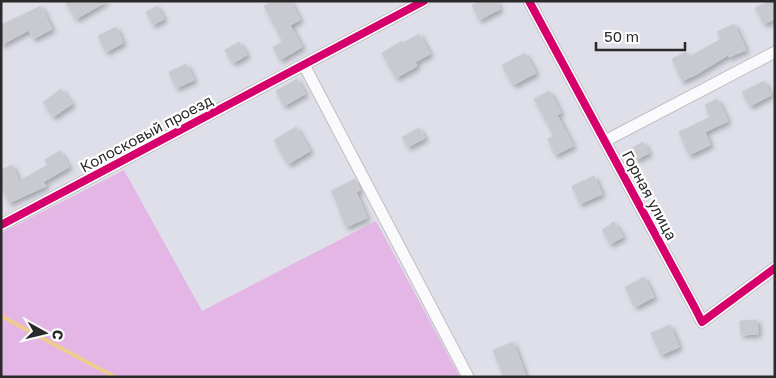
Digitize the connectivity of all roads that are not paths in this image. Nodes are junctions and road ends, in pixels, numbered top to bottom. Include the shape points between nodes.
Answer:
1 (424, 1) edge
2 (529, 1) edge
3 (775, 52) edge
4 (304, 65) junction
5 (605, 141) junction
6 (1, 225) edge
7 (775, 268) edge
8 (468, 377) edge

1 - 4 street
2 - 5 street, Горная улица
3 - 5 street, Горная улица
4 - 6 street, Колосковый проезд
4 - 8 street
5 - 7 street, Горная улица via 702,322

